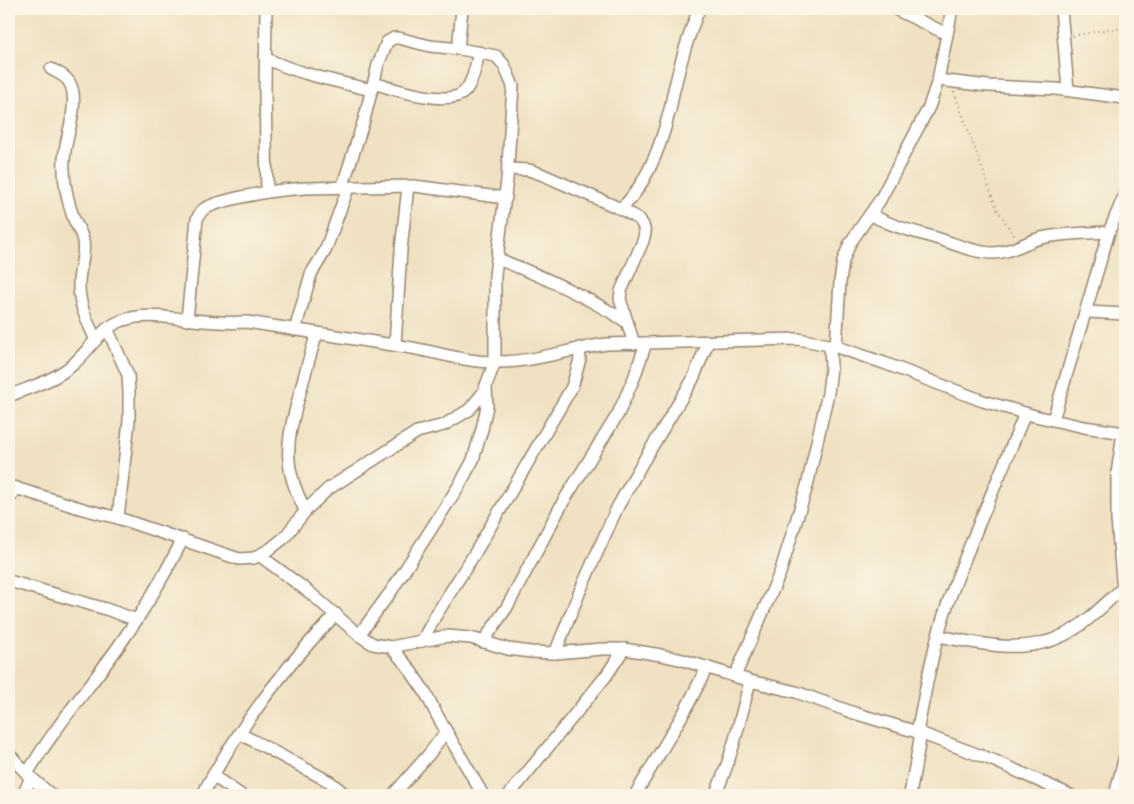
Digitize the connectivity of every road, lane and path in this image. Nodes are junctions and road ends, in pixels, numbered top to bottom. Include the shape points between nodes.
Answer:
1 (266, 9) edge
2 (462, 9) edge
3 (699, 9) edge
4 (895, 9) edge
5 (952, 9) edge
6 (1061, 9) edge
7 (1125, 29) edge
8 (947, 34) junction
9 (1062, 37) junction
10 (458, 49) junction
11 (479, 52) junction
12 (265, 58) junction
13 (52, 69) dead end
14 (943, 81) junction
15 (373, 87) junction
16 (1068, 90) junction
17 (1125, 98) edge
18 (508, 169) junction
19 (408, 186) junction
20 (345, 188) junction
21 (267, 192) junction
22 (1125, 194) edge
23 (506, 198) junction
24 (622, 208) junction
25 (870, 214) junction
26 (1109, 232) junction
27 (1020, 245) junction
28 (498, 259) junction
29 (1086, 312) junction
30 (1125, 314) edge
31 (187, 320) junction
32 (627, 322) junction
33 (107, 328) junction
34 (295, 330) junction
35 (316, 333) junction
36 (96, 340) junction
37 (708, 342) junction
38 (640, 343) junction
39 (395, 345) junction
40 (833, 346) junction
41 (578, 348) junction
42 (495, 362) junction
43 (486, 387) junction
44 (9, 396) edge
45 (1024, 413) junction
46 (1053, 420) junction
47 (1124, 433) edge
48 (13, 487) edge
49 (9, 499) edge
50 (305, 510) junction
51 (118, 518) junction
52 (183, 538) junction
53 (259, 555) junction
54 (9, 581) edge
55 (1125, 588) edge
56 (336, 614) junction
57 (137, 620) junction
58 (359, 635) junction
59 (939, 636) junction
60 (422, 641) junction
61 (483, 642) junction
62 (391, 647) junction
63 (624, 650) junction
64 (555, 654) junction
65 (706, 667) junction
66 (735, 676) junction
67 (750, 681) junction
68 (446, 731) junction
69 (240, 733) junction
70 (919, 733) junction
71 (9, 754) edge
72 (1125, 756) edge
73 (29, 775) junction
74 (212, 776) junction
75 (23, 795) edge
76 (51, 795) edge
77 (203, 795) edge
78 (241, 795) edge
79 (346, 795) edge
80 (394, 795) edge
81 (483, 795) edge
82 (509, 795) edge
83 (635, 795) edge
84 (715, 795) edge
85 (910, 795) edge
86 (1070, 795) edge
87 (1115, 795) edge

1 - 12 street
2 - 10 street
3 - 24 street via 659,144 648,170
4 - 8 street
5 - 8 street
6 - 9 street
7 - 9 path
8 - 14 street
9 - 16 street
10 - 11 street
10 - 15 street via 391,39 380,55
11 - 15 street via 467,88 456,97 443,98
11 - 18 street via 496,56 504,65 512,86
12 - 15 street via 306,75
12 - 21 street
13 - 36 street via 64,75 73,93 73,115 64,162 66,184 73,218 84,242 79,287 82,309
14 - 16 street
14 - 25 street via 896,172
14 - 27 path via 955,95 997,209
15 - 20 street
16 - 17 street
18 - 23 street
18 - 24 street via 541,174
19 - 20 street
19 - 23 street
19 - 39 street
20 - 21 street
20 - 34 street via 325,251 311,274
21 - 31 street via 214,204 201,211 195,233
22 - 26 street
23 - 28 street
24 - 32 street via 639,219 645,233 621,291 620,299
25 - 27 street via 882,221 977,251 1003,252
25 - 40 street via 850,243 843,261
26 - 27 street via 1061,234
26 - 29 street
28 - 32 street via 599,304
28 - 42 street via 495,275
29 - 30 street
29 - 46 street
31 - 33 street via 136,317
31 - 34 street via 247,322
32 - 38 street
33 - 36 street
33 - 51 street via 128,375 130,392
34 - 35 street
35 - 39 street
35 - 50 street via 289,442 291,474
36 - 44 street via 84,354 49,381
37 - 38 street
37 - 40 street via 798,338
37 - 64 street via 693,379 616,508
38 - 41 street
38 - 61 street via 634,378 618,414 563,502 507,607
39 - 42 street via 470,361
40 - 45 street
40 - 66 street via 828,393 807,486 780,573
41 - 42 street via 520,361
41 - 60 street via 580,359 572,387
42 - 43 street
43 - 50 street via 469,410 444,425 417,432 397,444 328,489
43 - 58 street via 487,406 482,430 460,484
45 - 46 street
45 - 59 street via 948,604
46 - 47 street
47 - 55 street via 1117,474 1117,519
48 - 49 street
48 - 51 street
50 - 53 street via 284,538
51 - 52 street
52 - 53 street via 239,559
52 - 57 street
53 - 56 street
54 - 57 street
55 - 59 street via 1064,636 1043,642 1011,647
56 - 58 street
56 - 69 street via 286,669
57 - 73 street via 42,748
58 - 62 street via 373,644
59 - 70 street via 930,666
60 - 61 street via 447,636
60 - 62 street
61 - 64 street via 508,649
62 - 68 street via 408,666
63 - 64 street
63 - 65 street via 661,655
63 - 82 street
65 - 66 street
65 - 83 street via 686,709
66 - 67 street
67 - 70 street via 796,692
67 - 84 street via 726,771
68 - 80 street
68 - 81 street
69 - 74 street
69 - 79 street via 330,782
70 - 85 street
70 - 86 street via 995,761
71 - 73 street
72 - 87 street
73 - 75 street
73 - 76 street
74 - 77 street
74 - 78 street

